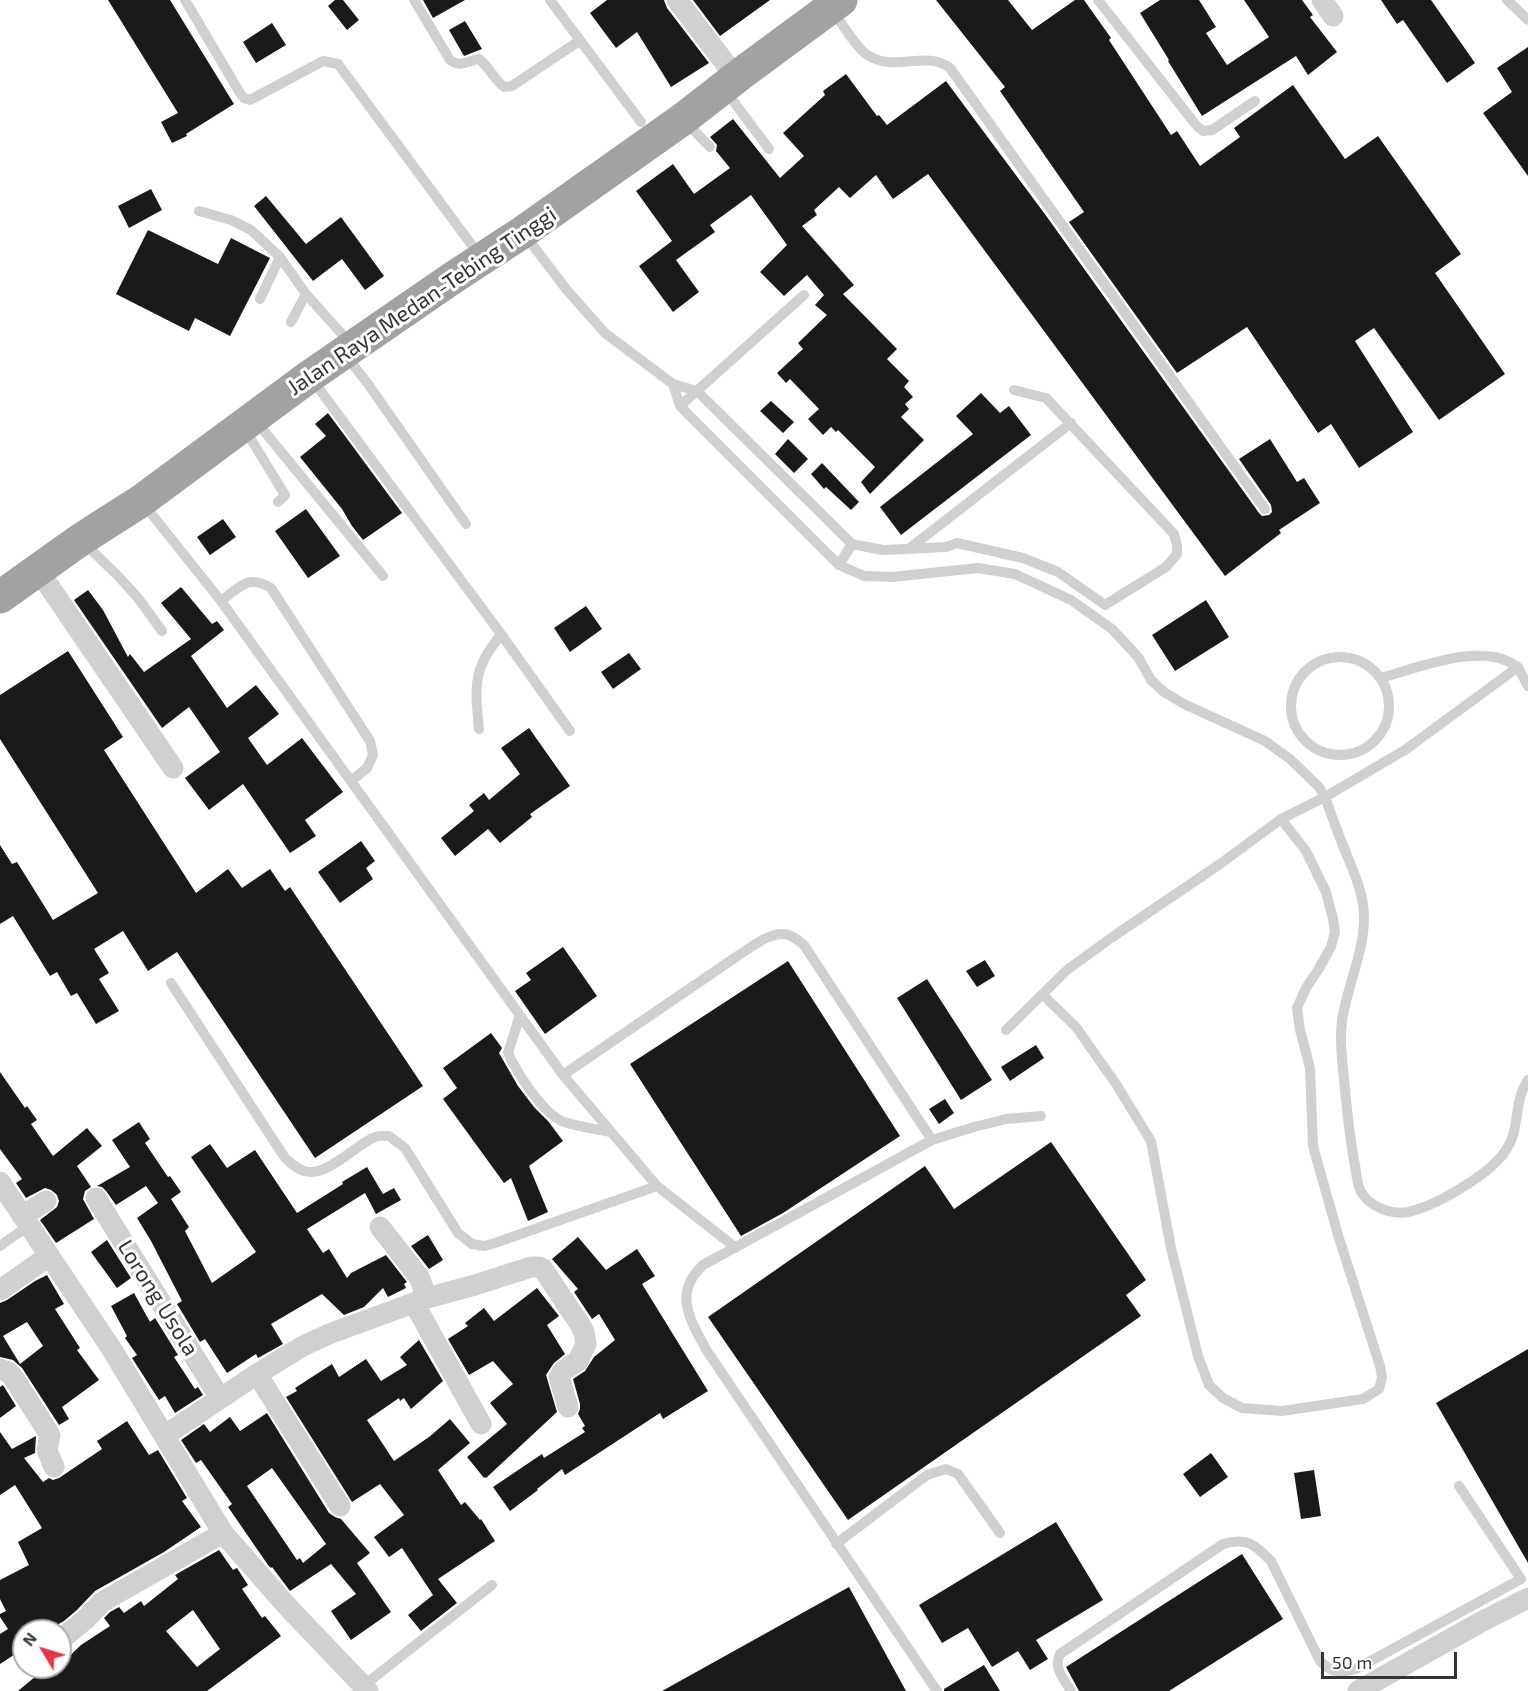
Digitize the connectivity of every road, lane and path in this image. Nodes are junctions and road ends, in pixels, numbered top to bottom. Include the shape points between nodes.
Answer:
1 (185, 0) edge
2 (414, 0) edge
3 (550, 0) edge
4 (677, 0) edge
5 (1098, 0) edge
6 (1507, 0) edge
7 (828, 3) edge
8 (1528, 20) edge
9 (579, 41) junction
10 (725, 76) junction
11 (1255, 101) dead end
12 (683, 119) junction
13 (641, 122) junction
14 (710, 147) dead end
15 (769, 149) dead end
16 (199, 211) dead end
17 (523, 232) junction
18 (471, 244) junction
19 (280, 257) junction
20 (306, 294) junction
21 (804, 295) dead end
22 (260, 299) dead end
23 (291, 322) dead end
24 (342, 343) junction
25 (310, 376) junction
26 (673, 384) junction
27 (1014, 390) dead end
28 (698, 391) junction
29 (680, 406) junction
30 (256, 422) junction
31 (1071, 423) junction
32 (141, 501) junction
33 (278, 502) dead end
34 (1265, 509) dead end
35 (466, 524) dead end
36 (80, 540) junction
37 (852, 544) junction
38 (910, 548) junction
39 (839, 565) junction
40 (38, 570) junction
41 (0, 574) edge
42 (382, 576) dead end
43 (0, 597) edge
44 (221, 601) junction
45 (162, 631) dead end
46 (501, 634) junction
47 (1518, 667) junction
48 (1382, 678) junction
49 (1528, 686) edge
50 (479, 729) dead end
51 (570, 731) dead end
52 (173, 768) dead end
53 (351, 781) junction
54 (1325, 797) junction
55 (1281, 819) junction
56 (171, 982) dead end
57 (1043, 995) junction
58 (520, 1015) junction
59 (1006, 1030) dead end
60 (563, 1075) junction
61 (1528, 1080) edge
62 (1041, 1116) dead end
63 (611, 1132) junction
64 (932, 1140) junction
65 (0, 1182) edge
66 (657, 1186) junction
67 (96, 1198) dead end
68 (46, 1201) dead end
69 (25, 1221) junction
70 (380, 1227) dead end
71 (0, 1246) edge
72 (736, 1248) junction
73 (49, 1256) junction
74 (0, 1290) edge
75 (421, 1301) junction
76 (0, 1369) edge
77 (257, 1374) junction
78 (220, 1398) junction
79 (568, 1407) dead end
80 (481, 1424) dead end
81 (164, 1436) junction
82 (54, 1467) dead end
83 (1459, 1486) dead end
84 (340, 1506) dead end
85 (223, 1533) junction
86 (1000, 1533) dead end
87 (836, 1544) junction
88 (1526, 1584) edge
89 (492, 1585) dead end
90 (72, 1630) edge
91 (365, 1688) edge
92 (937, 1691) edge
93 (1071, 1691) edge
94 (1358, 1691) edge

1 - 18 lane via 244,98 250,100 323,61 338,64
2 - 9 lane via 450,60 456,65 479,59 504,87 512,86
3 - 9 lane
4 - 10 street
5 - 11 lane via 1203,131 1212,130
6 - 8 lane
7 - 10 highway, Jalan Raya Medan-Tebing Tinggi
7 - 34 lane via 864,53 879,61 934,60 950,68
9 - 13 lane
10 - 12 highway, Jalan Raya Medan-Tebing Tinggi
10 - 13 highway, Jalan Raya Medan-Tebing Tinggi
10 - 15 lane
12 - 14 lane
12 - 17 highway, Jalan Raya Medan-Tebing Tinggi
13 - 18 highway, Jalan Raya Medan-Tebing Tinggi
16 - 19 lane via 251,230
17 - 24 highway, Jalan Raya Medan-Tebing Tinggi
17 - 26 lane via 566,290 605,333
18 - 24 highway, Jalan Raya Medan-Tebing Tinggi
19 - 20 lane
19 - 22 lane
20 - 23 lane
20 - 24 lane
21 - 28 lane
24 - 25 highway, Jalan Raya Medan-Tebing Tinggi
24 - 35 lane
24 - 41 highway, Jalan Raya Medan-Tebing Tinggi
25 - 30 highway, Jalan Raya Medan-Tebing Tinggi
25 - 46 lane
26 - 28 lane
26 - 29 lane
27 - 31 lane via 1046,398
28 - 29 lane
28 - 37 lane
29 - 39 lane
30 - 32 highway, Jalan Raya Medan-Tebing Tinggi
30 - 33 lane via 249,436 285,495
30 - 42 lane
31 - 38 lane
31 - 38 lane via 1174,534 1177,554 1166,567 1105,605 1058,572 1023,558 957,543
32 - 36 highway, Jalan Raya Medan-Tebing Tinggi
32 - 44 lane
36 - 40 highway, Jalan Raya Medan-Tebing Tinggi
36 - 45 lane via 138,598
37 - 38 lane via 883,550
37 - 39 lane
39 - 54 lane via 864,576 892,577 978,568 1015,574 1071,600 1112,629 1164,692 1265,741 1290,759
40 - 43 highway, Jalan Raya Medan-Tebing Tinggi
40 - 52 street
44 - 53 lane
44 - 53 lane via 247,582 260,581 271,588 370,741 373,755 367,768
46 - 50 lane via 478,675
46 - 51 lane
47 - 48 lane via 1473,655
47 - 49 lane
47 - 54 lane via 1405,750
48 - 48 lane via 1389,711 1374,741 1360,751 1326,753 1311,746 1299,733 1292,717 1291,700 1296,684 1313,665 1337,656 1354,658
53 - 58 lane
54 - 55 lane
54 - 61 lane via 1354,871 1364,916 1363,942 1342,1017 1349,1136 1362,1193 1377,1207 1405,1212 1420,1209 1490,1169 1511,1141 1521,1092
55 - 57 lane via 1067,970
55 - 57 lane via 1306,851 1326,892 1333,919 1331,947 1298,1008 1300,1030 1310,1068 1313,1146 1380,1365 1378,1389 1363,1399 1282,1411 1242,1408 1209,1385 1171,1248 1151,1141 1076,1027
56 - 66 lane via 285,1158 306,1172 316,1170 330,1166 375,1137 389,1136 405,1148 458,1233 472,1244 495,1243
57 - 59 lane
58 - 60 lane
58 - 63 lane via 508,1053 540,1103 565,1122
60 - 63 lane
60 - 64 lane via 753,946 782,933 804,945
62 - 64 lane via 1006,1119
63 - 66 lane
64 - 72 lane
65 - 69 street
66 - 72 lane
67 - 78 street, Lorong Usola
68 - 69 street
69 - 71 lane
69 - 73 street
70 - 75 street via 419,1277
72 - 87 lane via 694,1273 685,1301 691,1320 707,1351
73 - 74 street
73 - 81 street
75 - 77 street via 329,1334
75 - 79 street via 531,1267 543,1269 585,1337 578,1362 559,1377
75 - 80 street
76 - 82 street via 13,1377 50,1435 47,1450
77 - 78 street
77 - 84 street
78 - 81 street
81 - 85 street
83 - 88 lane
85 - 90 street via 102,1602
85 - 91 street
86 - 87 lane via 958,1474 946,1469 927,1475
87 - 92 lane
88 - 93 lane via 1356,1669 1333,1671 1320,1661 1271,1561 1262,1551 1237,1540 1223,1544 1060,1654 1057,1667
88 - 94 street via 1460,1633
89 - 91 lane

